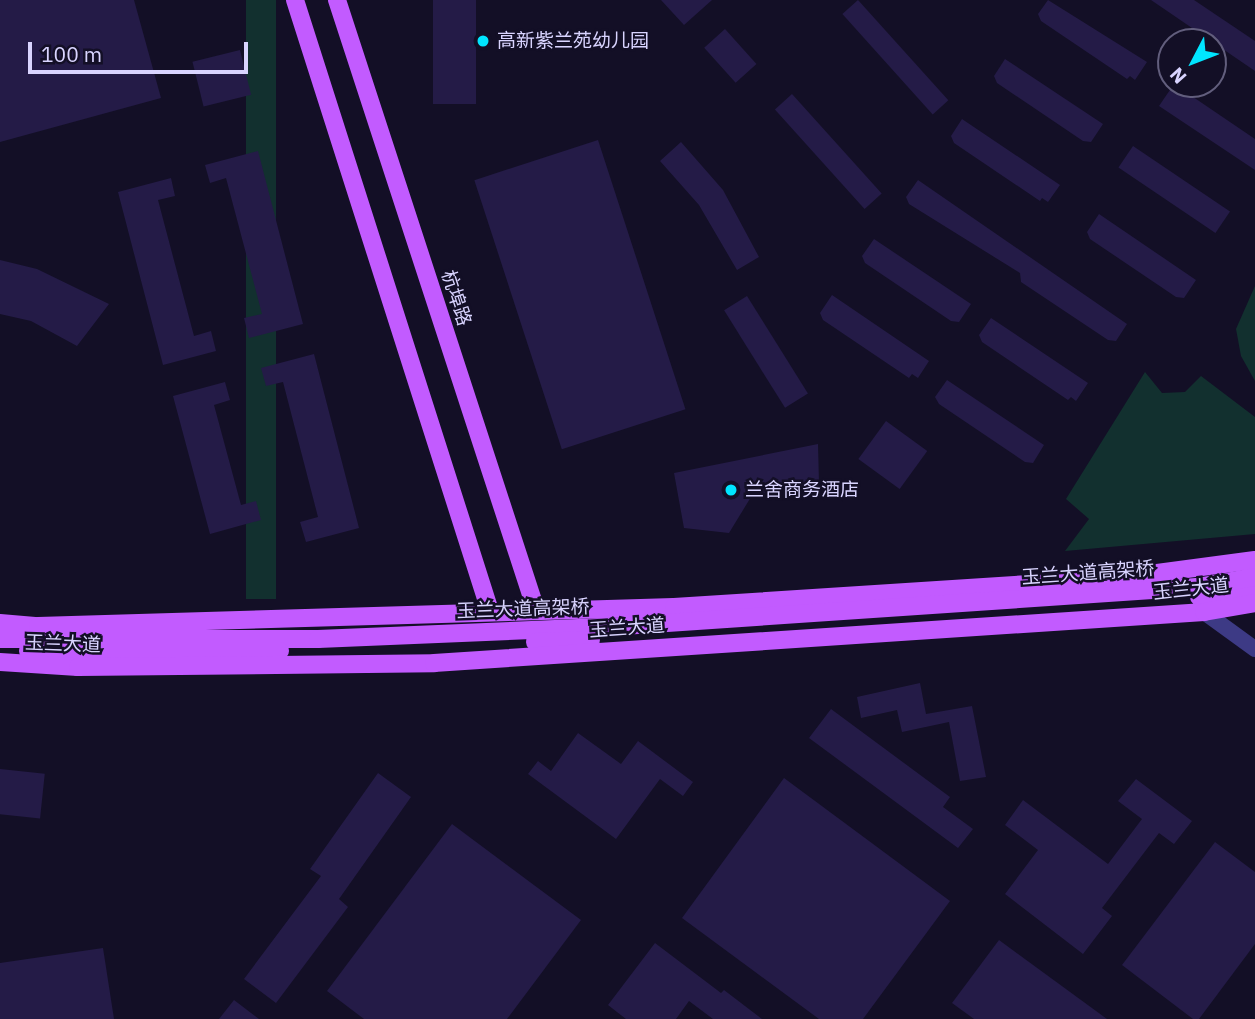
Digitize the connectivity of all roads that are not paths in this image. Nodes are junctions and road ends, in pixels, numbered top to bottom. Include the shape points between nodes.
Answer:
1 (295, 0) edge
2 (337, 0) edge
3 (1255, 560) edge
4 (1255, 577) edge
5 (1255, 591) edge
6 (1255, 603) edge
7 (536, 610) junction
8 (489, 611) junction
9 (1204, 612) junction
10 (0, 623) edge
11 (0, 639) edge
12 (1255, 649) edge
13 (0, 650) edge
14 (0, 662) edge

1 - 8 main road
2 - 7 main road, 杭埠路
3 - 7 main road, 玉兰大道 via 1112,579 927,592
4 - 11 main road, 玉兰大道高架桥 via 1197,587 608,627 318,639
5 - 13 main road, 玉兰大道高架桥 via 614,639 123,654
6 - 9 main road, 玉兰大道
7 - 8 main road, 玉兰大道
8 - 10 main road, 玉兰大道 via 38,626
9 - 12 street
9 - 14 main road, 玉兰大道 via 434,663 78,667

